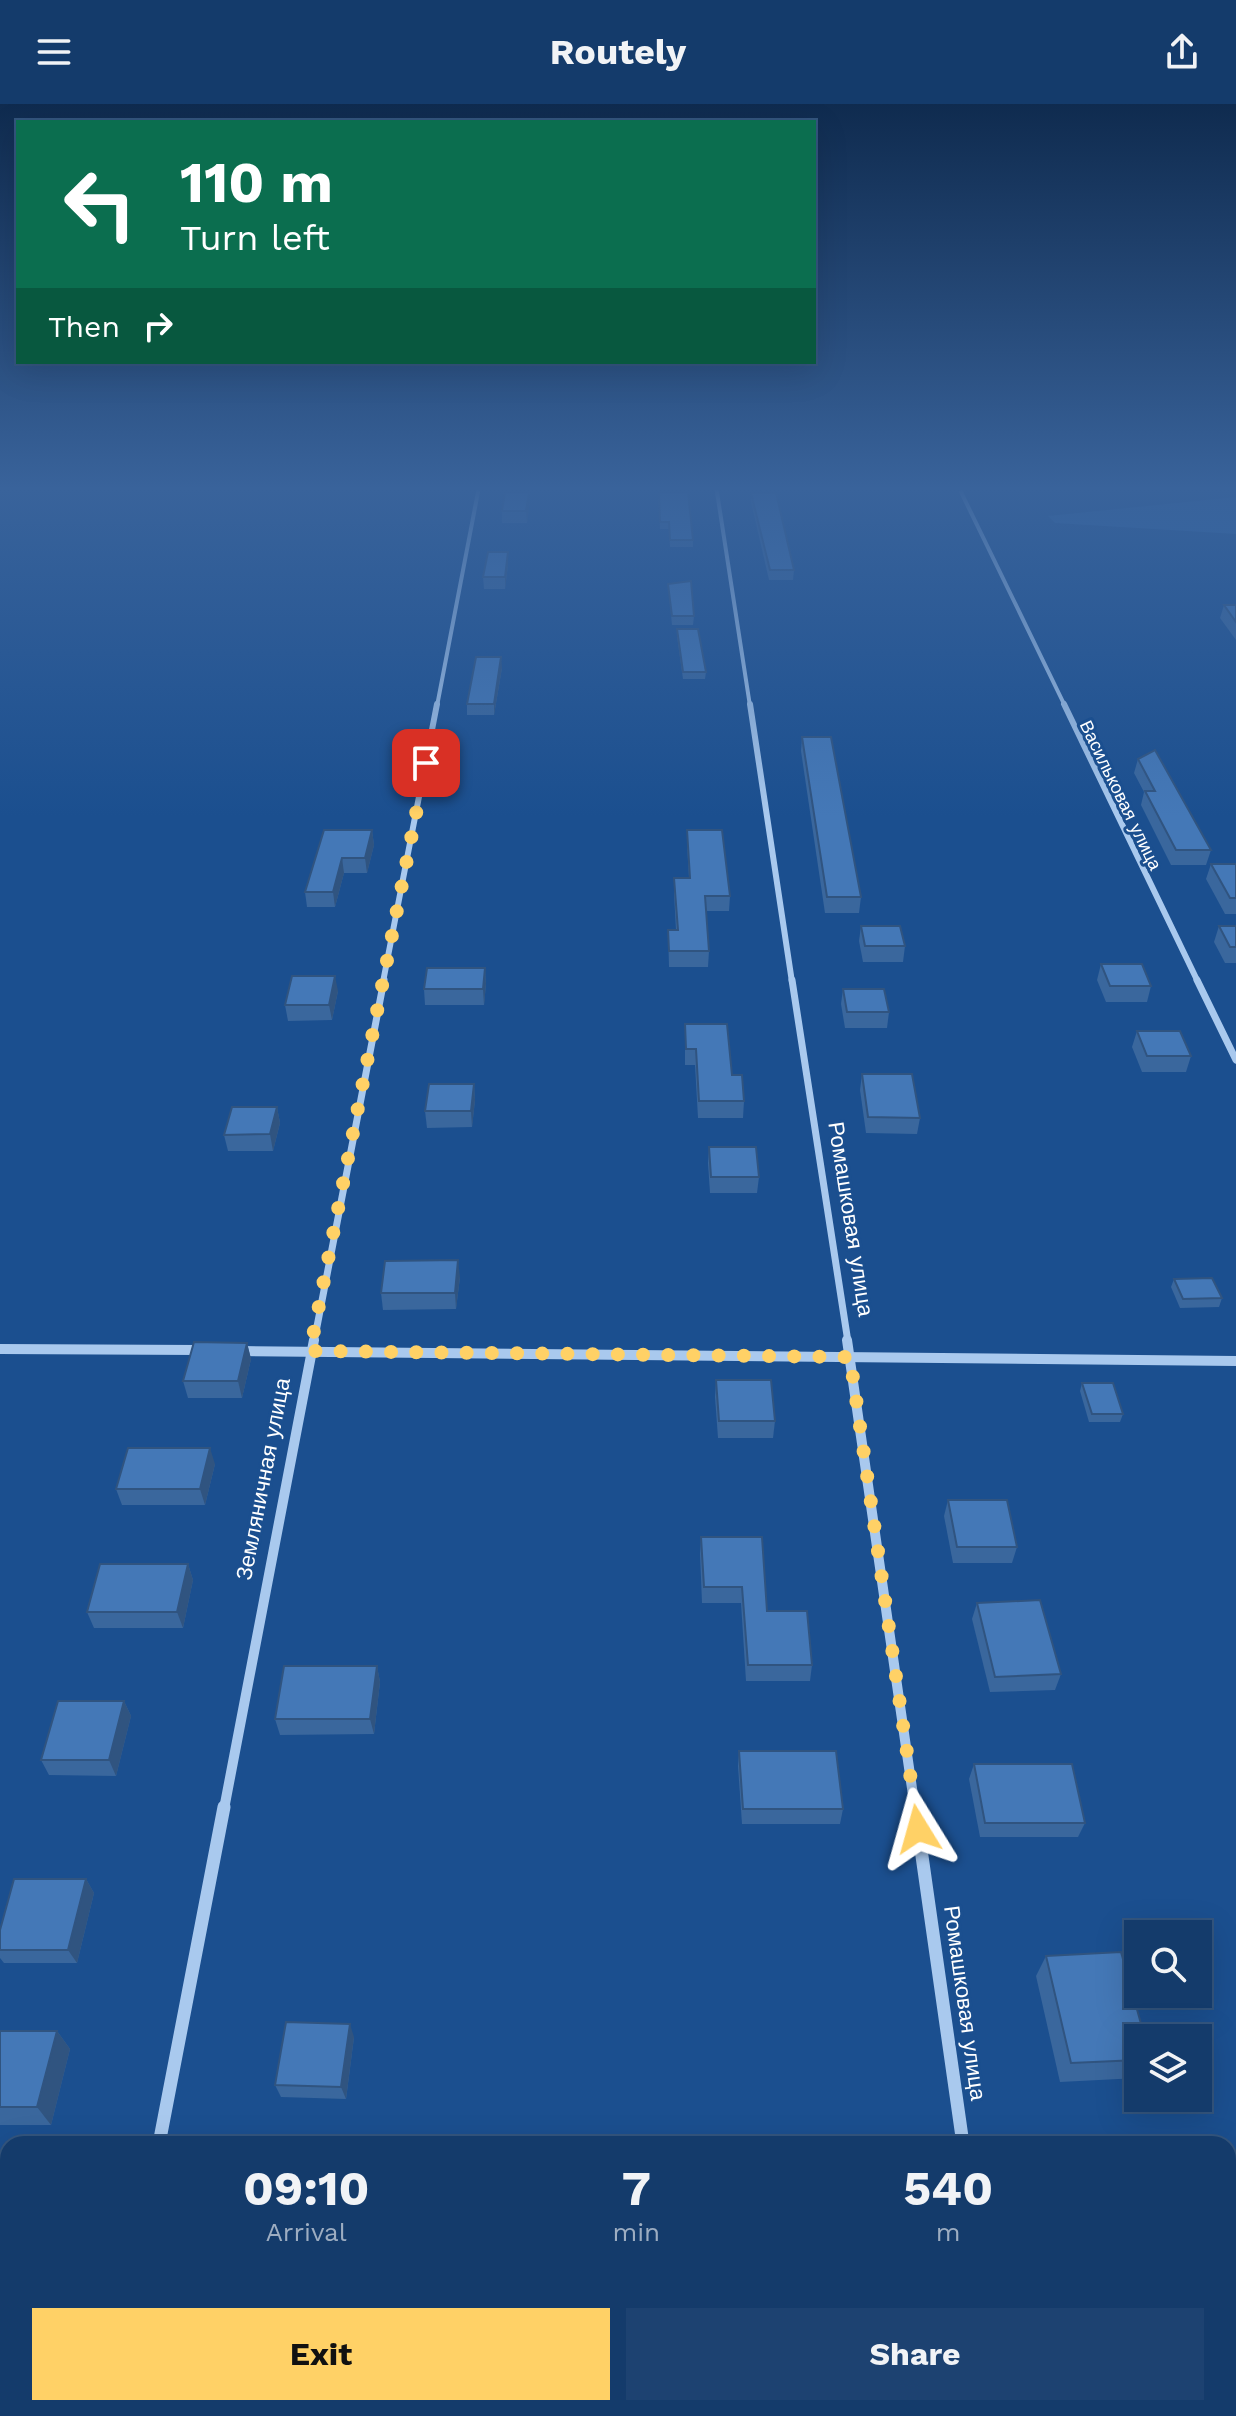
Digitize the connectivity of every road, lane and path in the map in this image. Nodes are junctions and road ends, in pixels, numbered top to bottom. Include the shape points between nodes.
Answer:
1 (457, 600) edge
2 (734, 600) edge
3 (1013, 600) edge
4 (1236, 1060) edge
5 (0, 1349) edge
6 (217, 1351) edge
7 (232, 1351) edge
8 (310, 1351) junction
9 (850, 1357) junction
10 (1236, 1361) edge
11 (161, 2136) edge
12 (962, 2136) edge

1 - 8 street, Земляничная улица
2 - 9 street, Ромашковая улица
3 - 4 street, Васильковая улица
5 - 6 street
7 - 8 street
8 - 9 street
8 - 11 street, Земляничная улица
9 - 10 street
9 - 12 street, Ромашковая улица

